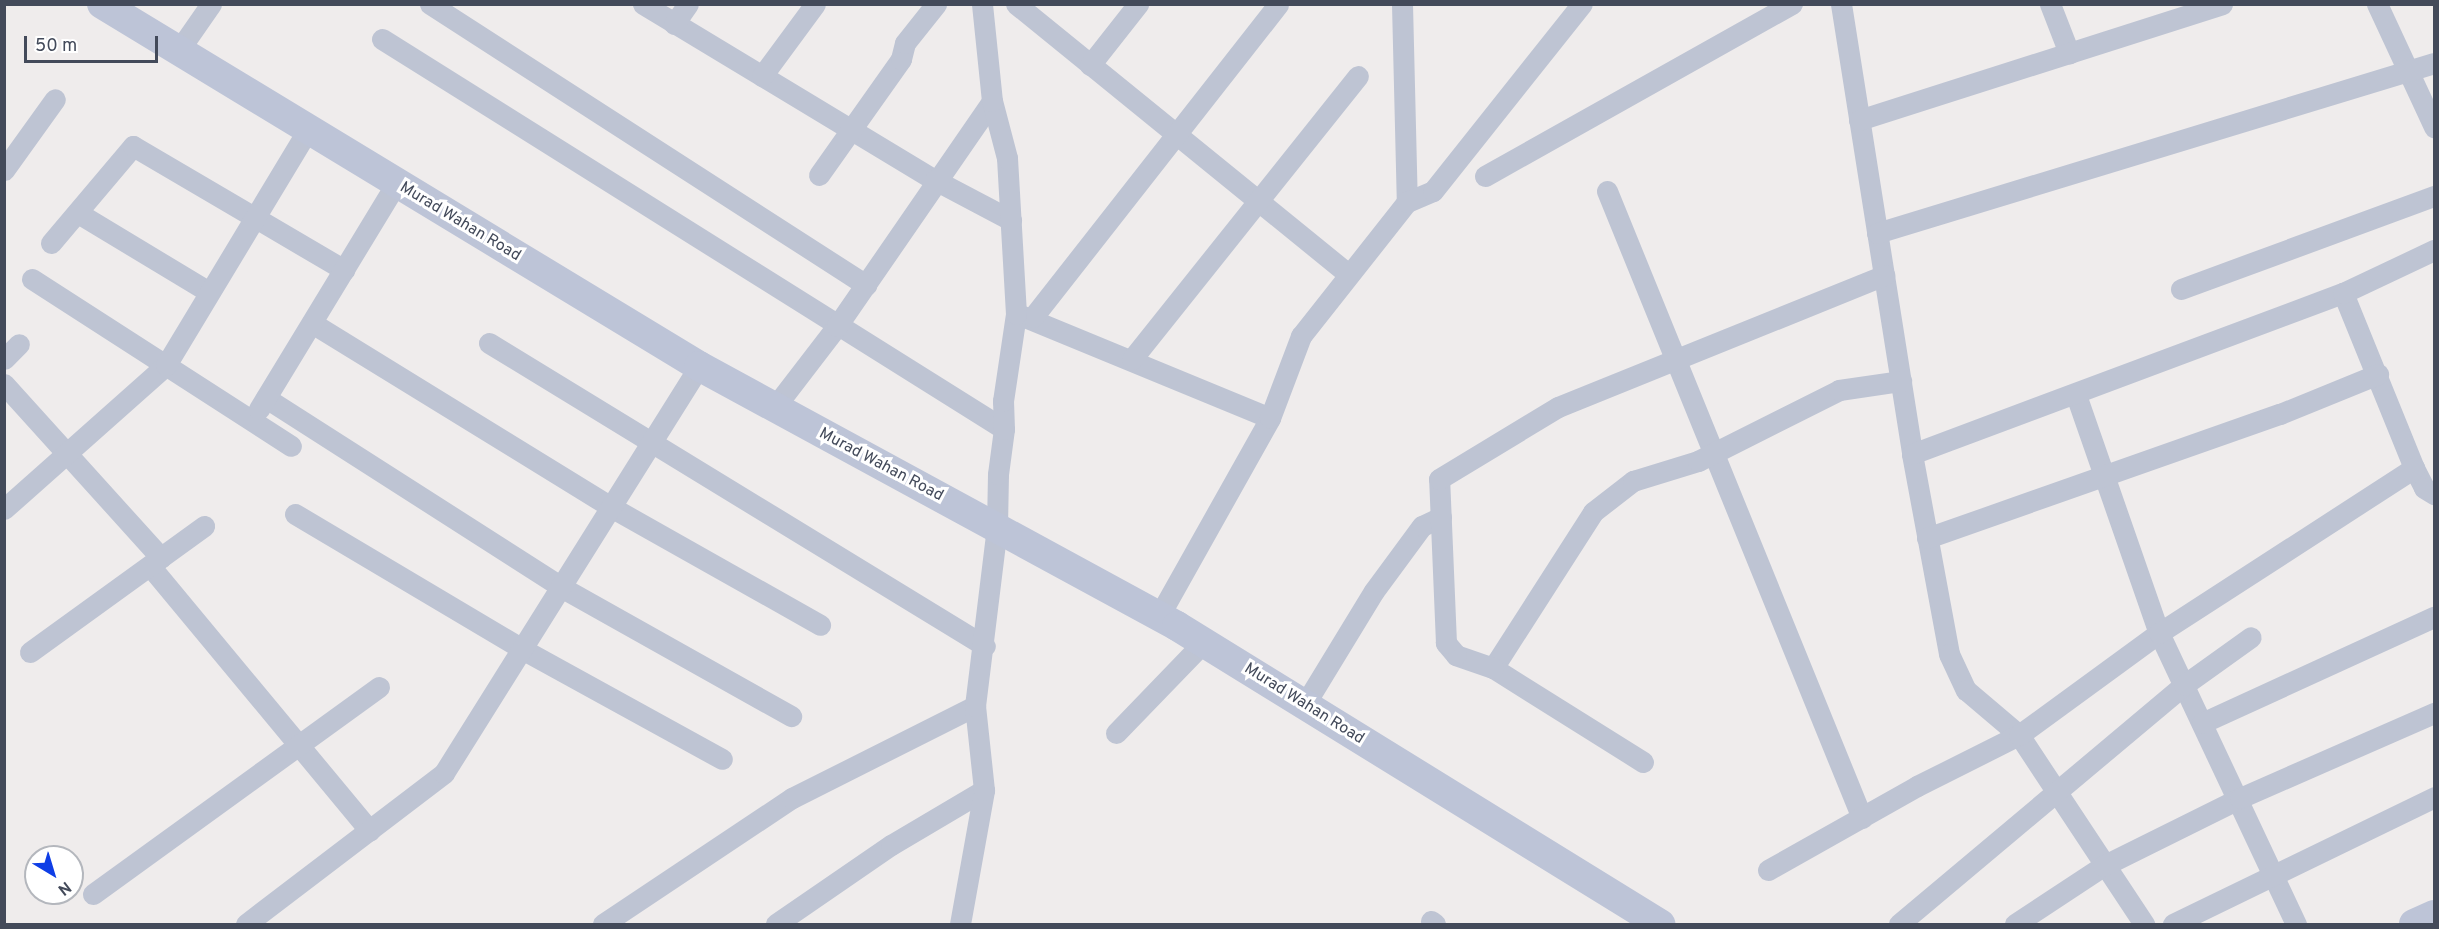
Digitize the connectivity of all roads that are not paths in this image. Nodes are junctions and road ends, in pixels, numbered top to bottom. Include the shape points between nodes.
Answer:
1 (102, 4) edge
2 (211, 4) edge
3 (430, 4) edge
4 (643, 4) edge
5 (688, 4) edge
6 (815, 4) edge
7 (936, 4) edge
8 (982, 4) edge
9 (1016, 4) edge
10 (1138, 4) edge
11 (1278, 4) edge
12 (1582, 4) edge
13 (1792, 4) edge
14 (1841, 4) edge
15 (2050, 4) edge
16 (2222, 4) edge
17 (2377, 4) edge
18 (1404, 6) edge
19 (674, 24) junction
20 (382, 39) dead end
21 (180, 50) junction
22 (2069, 53) junction
23 (2434, 63) edge
24 (1090, 65) junction
25 (2408, 70) junction
26 (762, 76) junction
27 (1358, 76) dead end
28 (55, 99) dead end
29 (992, 101) junction
30 (1859, 120) junction
31 (2434, 127) edge
32 (308, 130) junction
33 (851, 130) junction
34 (1174, 133) junction
35 (4, 170) edge
36 (819, 175) dead end
37 (1485, 176) dead end
38 (935, 180) junction
39 (396, 184) junction
40 (1607, 191) dead end
41 (2434, 196) edge
42 (1407, 202) junction
43 (1260, 203) junction
44 (78, 213) junction
45 (255, 217) junction
46 (1011, 220) junction
47 (1877, 233) junction
48 (51, 243) dead end
49 (2434, 250) edge
50 (344, 270) junction
51 (1349, 275) junction
52 (1884, 275) junction
53 (32, 279) dead end
54 (866, 285) junction
55 (2181, 289) dead end
56 (209, 292) junction
57 (2343, 293) junction
58 (1024, 316) junction
59 (312, 323) junction
60 (837, 326) junction
61 (489, 343) dead end
62 (1132, 359) junction
63 (1676, 361) junction
64 (166, 365) junction
65 (699, 366) junction
66 (2378, 374) junction
67 (1900, 381) junction
68 (4, 384) edge
69 (2076, 395) junction
70 (266, 398) junction
71 (774, 408) junction
72 (1270, 417) junction
73 (252, 420) junction
74 (1004, 429) junction
75 (648, 441) junction
76 (291, 446) dead end
77 (1712, 452) junction
78 (68, 453) junction
79 (1912, 454) junction
80 (2414, 468) junction
81 (2104, 476) junction
82 (2434, 494) edge
83 (611, 507) junction
84 (4, 509) edge
85 (295, 514) dead end
86 (1441, 517) junction
87 (204, 526) dead end
88 (997, 526) junction
89 (1927, 538) junction
90 (155, 562) junction
91 (561, 587) junction
92 (1159, 616) junction
93 (2434, 617) edge
94 (820, 625) dead end
95 (2159, 633) junction
96 (2251, 637) dead end
97 (1204, 642) junction
98 (985, 646) junction
99 (522, 649) junction
100 (30, 652) dead end
101 (1493, 668) junction
102 (2184, 685) junction
103 (379, 687) dead end
104 (1305, 705) junction
105 (975, 706) junction
106 (2434, 713) edge
107 (790, 716) dead end
108 (2202, 723) junction
109 (1116, 733) dead end
110 (2019, 735) junction
111 (300, 746) junction
112 (722, 759) dead end
113 (1643, 762) dead end
114 (984, 790) junction
115 (2056, 791) junction
116 (2434, 796) edge
117 (2240, 798) junction
118 (1862, 818) junction
119 (370, 831) junction
120 (2103, 866) junction
121 (1768, 870) dead end
122 (2274, 874) junction
123 (93, 894) dead end
124 (2434, 915) edge
125 (957, 921) edge
126 (246, 924) edge
127 (603, 924) edge
128 (776, 924) edge
129 (1657, 924) edge
130 (1899, 924) edge
131 (2015, 924) edge
132 (2144, 924) edge
133 (2173, 924) edge
134 (2296, 924) edge
135 (2414, 924) edge

1 - 21 street, Murad Wahan Road
2 - 21 street
3 - 54 street
4 - 19 street
5 - 19 street
6 - 26 street
7 - 33 street via 905,43 901,59
8 - 29 street
9 - 24 street
10 - 24 street
11 - 34 street
12 - 42 street via 1432,191
13 - 37 street
14 - 30 street
15 - 22 street
16 - 22 street
17 - 25 street
18 - 42 street
19 - 26 street
20 - 60 street
21 - 32 street, Murad Wahan Road
22 - 30 street
23 - 25 street
24 - 34 street
25 - 31 street
25 - 47 street
26 - 33 street
27 - 43 street
28 - 35 street
29 - 38 street
29 - 46 street via 1007,158
30 - 47 street
32 - 39 street, Murad Wahan Road
32 - 45 street
33 - 36 street
33 - 38 street
34 - 43 street
34 - 58 street
38 - 46 street
38 - 54 street
39 - 50 street
39 - 65 street, Murad Wahan Road
40 - 63 street
41 - 55 street
42 - 51 street
43 - 51 street
43 - 62 street
44 - 45 street via 133,146
44 - 48 street
44 - 56 street
45 - 50 street
45 - 56 street
46 - 58 street
47 - 52 street
49 - 57 street
50 - 59 street
51 - 72 street via 1301,336
52 - 63 street
52 - 67 street
53 - 64 street
54 - 60 street
56 - 64 street
57 - 66 street
57 - 69 street
58 - 62 street
58 - 74 street via 1003,401
59 - 70 street
59 - 83 street
60 - 71 street
60 - 74 street
61 - 75 street
62 - 72 street
63 - 77 street
63 - 86 street via 1558,407 1447,471 1439,479
64 - 73 street
64 - 78 street
65 - 71 street, Murad Wahan Road
65 - 75 street
66 - 80 street
66 - 81 street via 2280,414
67 - 77 street via 1839,390
67 - 79 street
68 - 78 street
69 - 79 street
69 - 81 street
70 - 73 street
70 - 91 street
71 - 88 street, Murad Wahan Road
72 - 92 street
73 - 76 street
74 - 88 street
75 - 83 street
75 - 98 street
77 - 101 street via 1667,472 1633,481 1593,512
77 - 118 street
78 - 84 street
78 - 90 street
79 - 89 street
80 - 82 street via 2424,488
80 - 95 street
81 - 89 street
81 - 95 street
83 - 91 street
83 - 94 street
85 - 99 street
86 - 101 street via 1446,643 1456,655
86 - 104 street via 1422,526 1374,591
87 - 90 street
88 - 92 street, Murad Wahan Road
88 - 98 street
89 - 110 street via 1949,654 1966,690
90 - 100 street
90 - 111 street
91 - 99 street
91 - 107 street
92 - 97 street, Murad Wahan Road
93 - 108 street
95 - 102 street
95 - 110 street
96 - 102 street
97 - 104 street, Murad Wahan Road
97 - 109 street
98 - 105 street
99 - 112 street
99 - 119 street via 444,773
101 - 113 street
102 - 108 street
102 - 115 street
103 - 111 street
104 - 129 street, Murad Wahan Road
105 - 114 street
105 - 127 street via 792,798
106 - 117 street
108 - 117 street
110 - 115 street
110 - 118 street
111 - 119 street
111 - 123 street
114 - 125 street
114 - 128 street via 891,845
115 - 120 street
115 - 130 street
116 - 122 street
117 - 120 street
117 - 122 street
118 - 121 street
119 - 126 street
120 - 131 street
120 - 132 street
122 - 133 street
122 - 134 street
124 - 135 street

